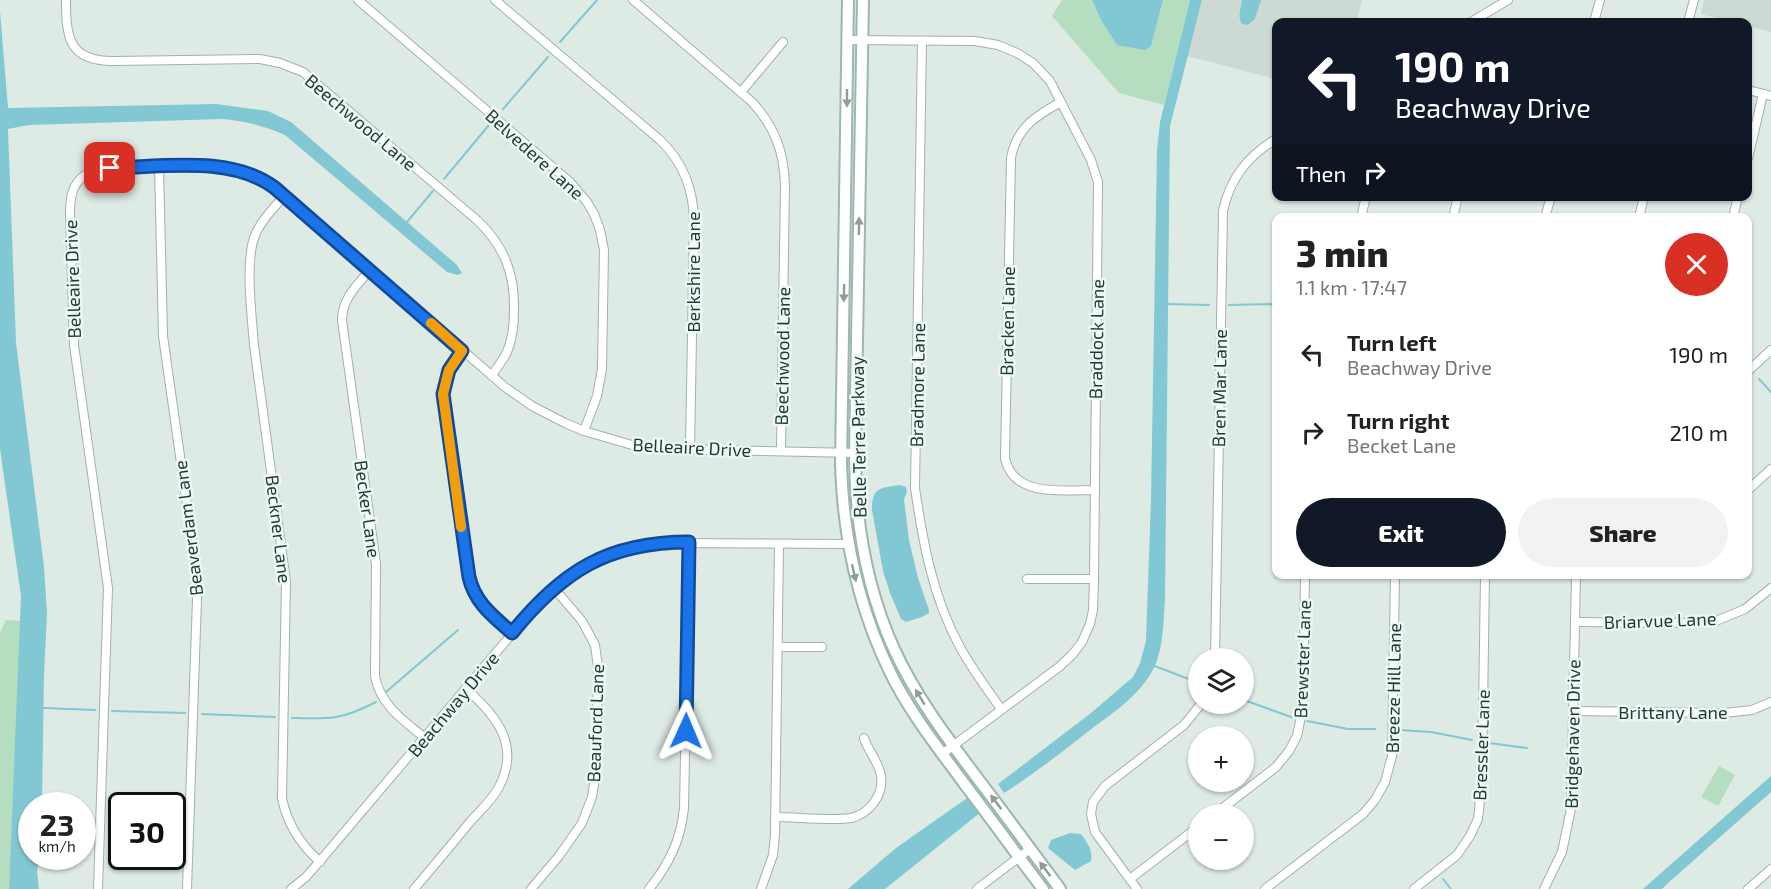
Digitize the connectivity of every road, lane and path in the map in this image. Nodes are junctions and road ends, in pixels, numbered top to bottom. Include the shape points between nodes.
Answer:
1 (66, 0) edge
2 (358, 0) edge
3 (495, 0) edge
4 (633, 0) edge
5 (848, 0) edge
6 (863, 0) edge
7 (1508, 0) edge
8 (1600, 0) edge
9 (1694, 0) edge
10 (1478, 18) edge
11 (1595, 18) edge
12 (1689, 18) edge
13 (847, 40) junction
14 (862, 40) junction
15 (922, 41) junction
16 (783, 42) dead end
17 (1752, 91) edge
18 (741, 92) junction
19 (1767, 95) edge
20 (1061, 102) junction
21 (1272, 142) edge
22 (1752, 145) edge
23 (159, 167) junction
24 (284, 196) junction
25 (370, 270) junction
26 (1771, 350) edge
27 (462, 351) junction
28 (1752, 367) edge
29 (492, 375) junction
30 (584, 431) junction
31 (690, 449) junction
32 (781, 451) junction
33 (842, 453) junction
34 (855, 453) junction
35 (1771, 469) edge
36 (1752, 486) edge
37 (1094, 490) junction
38 (689, 542) junction
39 (779, 544) junction
40 (848, 544) junction
41 (1027, 579) dead end
42 (1094, 579) junction
43 (1305, 579) edge
44 (1395, 579) edge
45 (1485, 579) edge
46 (1576, 579) edge
47 (554, 587) junction
48 (1771, 588) edge
49 (1575, 622) junction
50 (512, 633) junction
51 (778, 646) junction
52 (822, 647) dead end
53 (1215, 648) edge
54 (466, 689) junction
55 (1771, 702) edge
56 (1001, 710) junction
57 (1573, 711) junction
58 (1193, 714) edge
59 (425, 738) junction
60 (864, 738) dead end
61 (953, 745) junction
62 (942, 754) junction
63 (1228, 804) edge
64 (775, 817) junction
65 (1188, 835) edge
66 (1030, 849) junction
67 (1019, 858) junction
68 (320, 862) junction
69 (1771, 869) edge
70 (1130, 879) junction
71 (98, 889) edge
72 (187, 889) edge
73 (291, 889) edge
74 (414, 889) edge
75 (531, 889) edge
76 (649, 889) edge
77 (761, 889) edge
78 (977, 889) edge
79 (1043, 889) edge
80 (1060, 889) edge
81 (1137, 889) edge
82 (1265, 889) edge
83 (1414, 889) edge
84 (1544, 889) edge
85 (1748, 889) edge

1 - 29 street, Beechwood Lane via 70,40 81,54 93,59 260,59 303,72 478,221 499,244 514,286 512,336
2 - 30 street, Belvedere Lane via 570,182 594,214 604,250 603,360 597,396
3 - 31 street, Berkshire Lane via 660,140 684,171 694,223
4 - 18 street, Beechwood Lane
5 - 13 main road, Belle Terre Parkway
6 - 14 main road, Belle Terre Parkway
7 - 10 street
8 - 11 street
9 - 12 street
13 - 14 street, Braddock Lane
13 -> 33 main road, Belle Terre Parkway
14 - 15 street, Braddock Lane
34 -> 14 main road, Belle Terre Parkway
15 - 20 street, Braddock Lane via 975,41 1008,48 1039,68
15 - 56 street, Bradmore Lane via 915,488 925,549 942,608 960,647
16 - 18 street
17 - 19 street
18 - 32 street, Beechwood Lane via 768,121 780,145 784,167
19 - 22 street
20 - 37 street, Braddock Lane via 1091,160 1098,188
20 - 37 street, Bracken Lane via 1027,125 1014,144 1011,158 1005,458 1012,474 1031,487
21 - 53 street, Bren Mar Lane via 1255,153 1237,174 1223,211
23 - 24 street, Belleaire Drive via 234,169 262,179
23 - 71 street, Belleaire Drive via 93,171 78,182 70,203 74,345 108,588
23 - 72 street, Beaverdam Lane via 163,336 197,599
24 - 25 street, Belleaire Drive
24 - 68 street, Beckner Lane via 252,241 251,313 286,582 282,798 297,837
25 - 27 street, Belleaire Drive
25 - 59 street, Becker Lane via 348,297 342,320 376,564 375,676 386,704
26 - 28 street
27 - 29 street, Belleaire Drive
27 - 50 street via 449,370 443,394 469,577 481,605
29 - 30 street, Belleaire Drive via 539,410
30 - 31 street, Belleaire Drive via 632,444
31 - 32 street, Belleaire Drive
32 - 33 street, Belleaire Drive
33 - 34 street, Belleaire Drive
33 - 40 main road, Belle Terre Parkway
61 -> 34 main road, Belle Terre Parkway via 911,683 877,603 860,532
35 - 36 street
37 - 42 street, Braddock Lane
38 - 39 street, Beachway Drive
38 - 47 street, Beachway Drive via 642,546 611,554
38 - 76 street via 684,815 672,855
39 - 40 street, Beachway Drive
39 - 51 street
40 -> 62 main road, Belle Terre Parkway via 860,598 879,649 908,704
41 - 42 street
42 - 56 street, Braddock Lane via 1091,617 1079,647 1064,663
43 - 63 street, Brewster Lane via 1304,699 1297,736 1276,767
44 - 82 street, Breeze Hill Lane via 1392,748 1385,782 1363,814
45 - 83 street, Bressler Lane via 1479,812 1460,852
46 - 49 street, Bridgehaven Drive
47 - 50 street, Beachway Drive
47 - 75 street, Beauford Lane via 582,621 595,645 596,770 592,797 582,823
48 - 49 street, Briarvue Lane via 1744,609 1716,621
49 - 57 street, Bridgehaven Drive
50 - 54 street, Beachway Drive
51 - 52 street
51 - 64 street
54 - 59 street, Beachway Drive
54 - 74 street via 500,725 507,748 506,767 496,792
55 - 57 street, Brittany Lane via 1752,710 1724,713
56 - 61 street, Braddock Lane
57 - 84 street, Bridgehaven Drive via 1570,818 1562,852
58 - 70 street via 1105,786 1093,801 1090,814 1095,832
59 - 68 street, Beachway Drive
60 - 64 street via 882,781 871,807 847,818
61 - 62 street, Braddock Lane
66 -> 61 main road, Belle Terre Parkway
62 - 67 main road, Belle Terre Parkway
64 - 77 street via 773,855
65 - 70 street
66 - 67 street
80 -> 66 main road, Belle Terre Parkway
67 - 78 street
67 - 79 main road, Belle Terre Parkway
68 - 73 street, Beachway Drive
69 - 85 street
70 - 81 street

